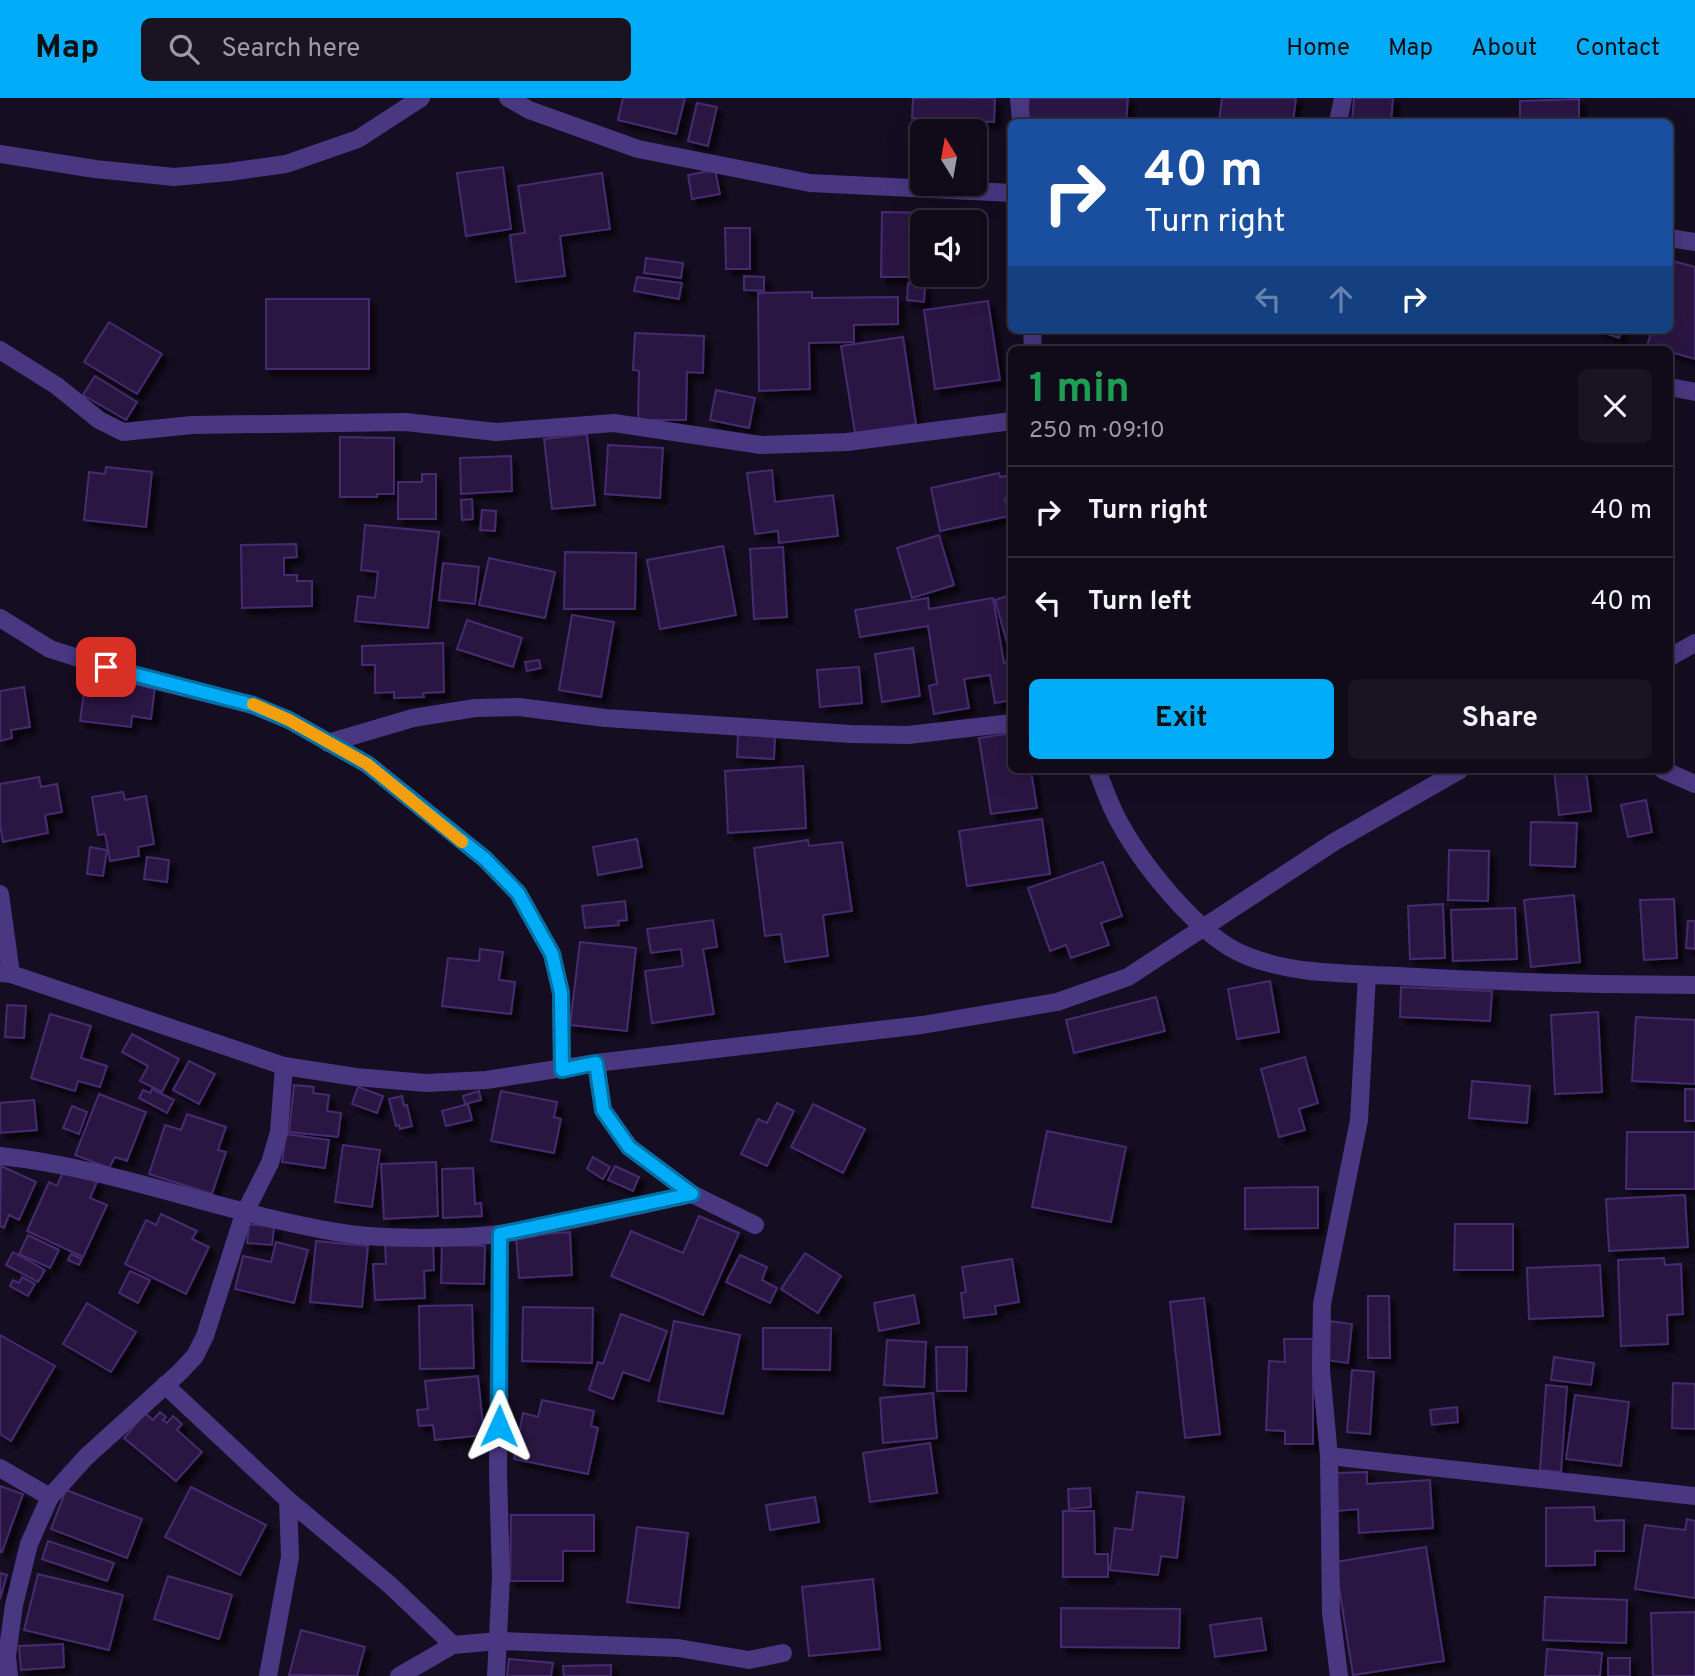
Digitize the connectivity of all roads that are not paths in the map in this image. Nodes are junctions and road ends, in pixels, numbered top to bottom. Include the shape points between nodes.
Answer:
1 (421, 98) edge
2 (508, 98) edge
3 (1019, 98) edge
4 (1343, 98) edge
5 (1021, 119) edge
6 (1339, 119) edge
7 (0, 154) edge
8 (1008, 193) edge
9 (1673, 238) edge
10 (1695, 242) edge
11 (0, 350) edge
12 (1673, 387) edge
13 (1695, 391) edge
14 (1008, 422) edge
15 (0, 618) edge
16 (1695, 643) edge
17 (1673, 655) edge
18 (1008, 723) edge
19 (328, 743) junction
20 (1098, 773) edge
21 (1455, 773) edge
22 (1670, 773) edge
23 (1695, 784) edge
24 (0, 894) edge
25 (1203, 928) junction
26 (6, 973) edge
27 (1367, 975) junction
28 (1695, 985) edge
29 (596, 1063) junction
30 (284, 1066) junction
31 (562, 1070) junction
32 (0, 1156) edge
33 (692, 1194) junction
34 (244, 1214) junction
35 (755, 1225) dead end
36 (500, 1234) junction
37 (164, 1385) junction
38 (1329, 1456) junction
39 (0, 1468) edge
40 (1695, 1496) edge
41 (50, 1497) junction
42 (288, 1500) junction
43 (499, 1641) junction
44 (453, 1645) junction
45 (783, 1653) dead end
46 (9, 1676) edge
47 (268, 1676) edge
48 (399, 1676) edge
49 (496, 1676) edge
50 (1339, 1676) edge

1 - 7 street via 358,139 286,164 229,172 174,177
2 - 8 street via 529,110 638,149 796,180
3 - 5 street
4 - 6 street
9 - 10 street
11 - 14 street via 123,432 192,425 406,422 496,432 614,423 761,446 847,442
12 - 13 street
15 - 19 street via 50,649 253,705
16 - 17 street
18 - 19 street via 908,735 851,734 605,718 519,707 474,708 414,718
19 - 31 street via 367,764 485,859 518,893 552,954 561,993
20 - 25 street via 1116,816 1142,859
21 - 25 street via 1334,842
22 - 23 street
24 - 26 street
25 - 27 street via 1246,956 1303,971
25 - 29 street via 1128,977 1057,1002 922,1025
26 - 30 street
27 - 28 street
27 - 38 street via 1359,1120 1322,1304 1321,1370
29 - 31 street
29 - 33 street via 603,1110 629,1147
30 - 31 street via 426,1083
30 - 34 street via 279,1132 270,1164
32 - 34 street via 77,1168
33 - 35 street
33 - 36 street
34 - 36 street via 338,1233 414,1237
34 - 37 street via 205,1336 195,1356
36 - 43 street
37 - 41 street
37 - 42 street
38 - 40 street
38 - 50 street via 1331,1613
39 - 41 street
41 - 46 street via 29,1544 14,1605
42 - 44 street
42 - 47 street via 290,1557
43 - 44 street
43 - 45 street via 678,1648 749,1660
43 - 49 street
44 - 48 street

